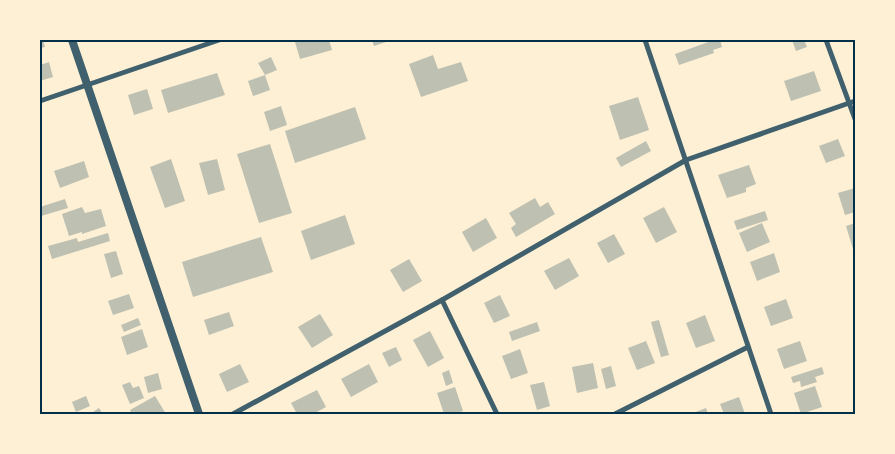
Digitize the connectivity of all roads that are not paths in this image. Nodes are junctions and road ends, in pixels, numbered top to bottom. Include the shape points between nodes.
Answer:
1 (72, 40) edge
2 (219, 40) edge
3 (644, 40) edge
4 (826, 40) edge
5 (87, 84) junction
6 (40, 101) edge
7 (852, 102) edge
8 (855, 119) edge
9 (686, 160) junction
10 (442, 300) junction
11 (748, 347) junction
12 (199, 414) edge
13 (233, 414) edge
14 (497, 414) edge
15 (615, 414) edge
16 (771, 414) edge

1 - 5 street
2 - 5 street
3 - 9 street
4 - 7 street
5 - 6 street
5 - 12 street
7 - 8 street
7 - 9 street
9 - 10 street
9 - 11 street
10 - 13 street
10 - 14 street
11 - 15 street
11 - 16 street

